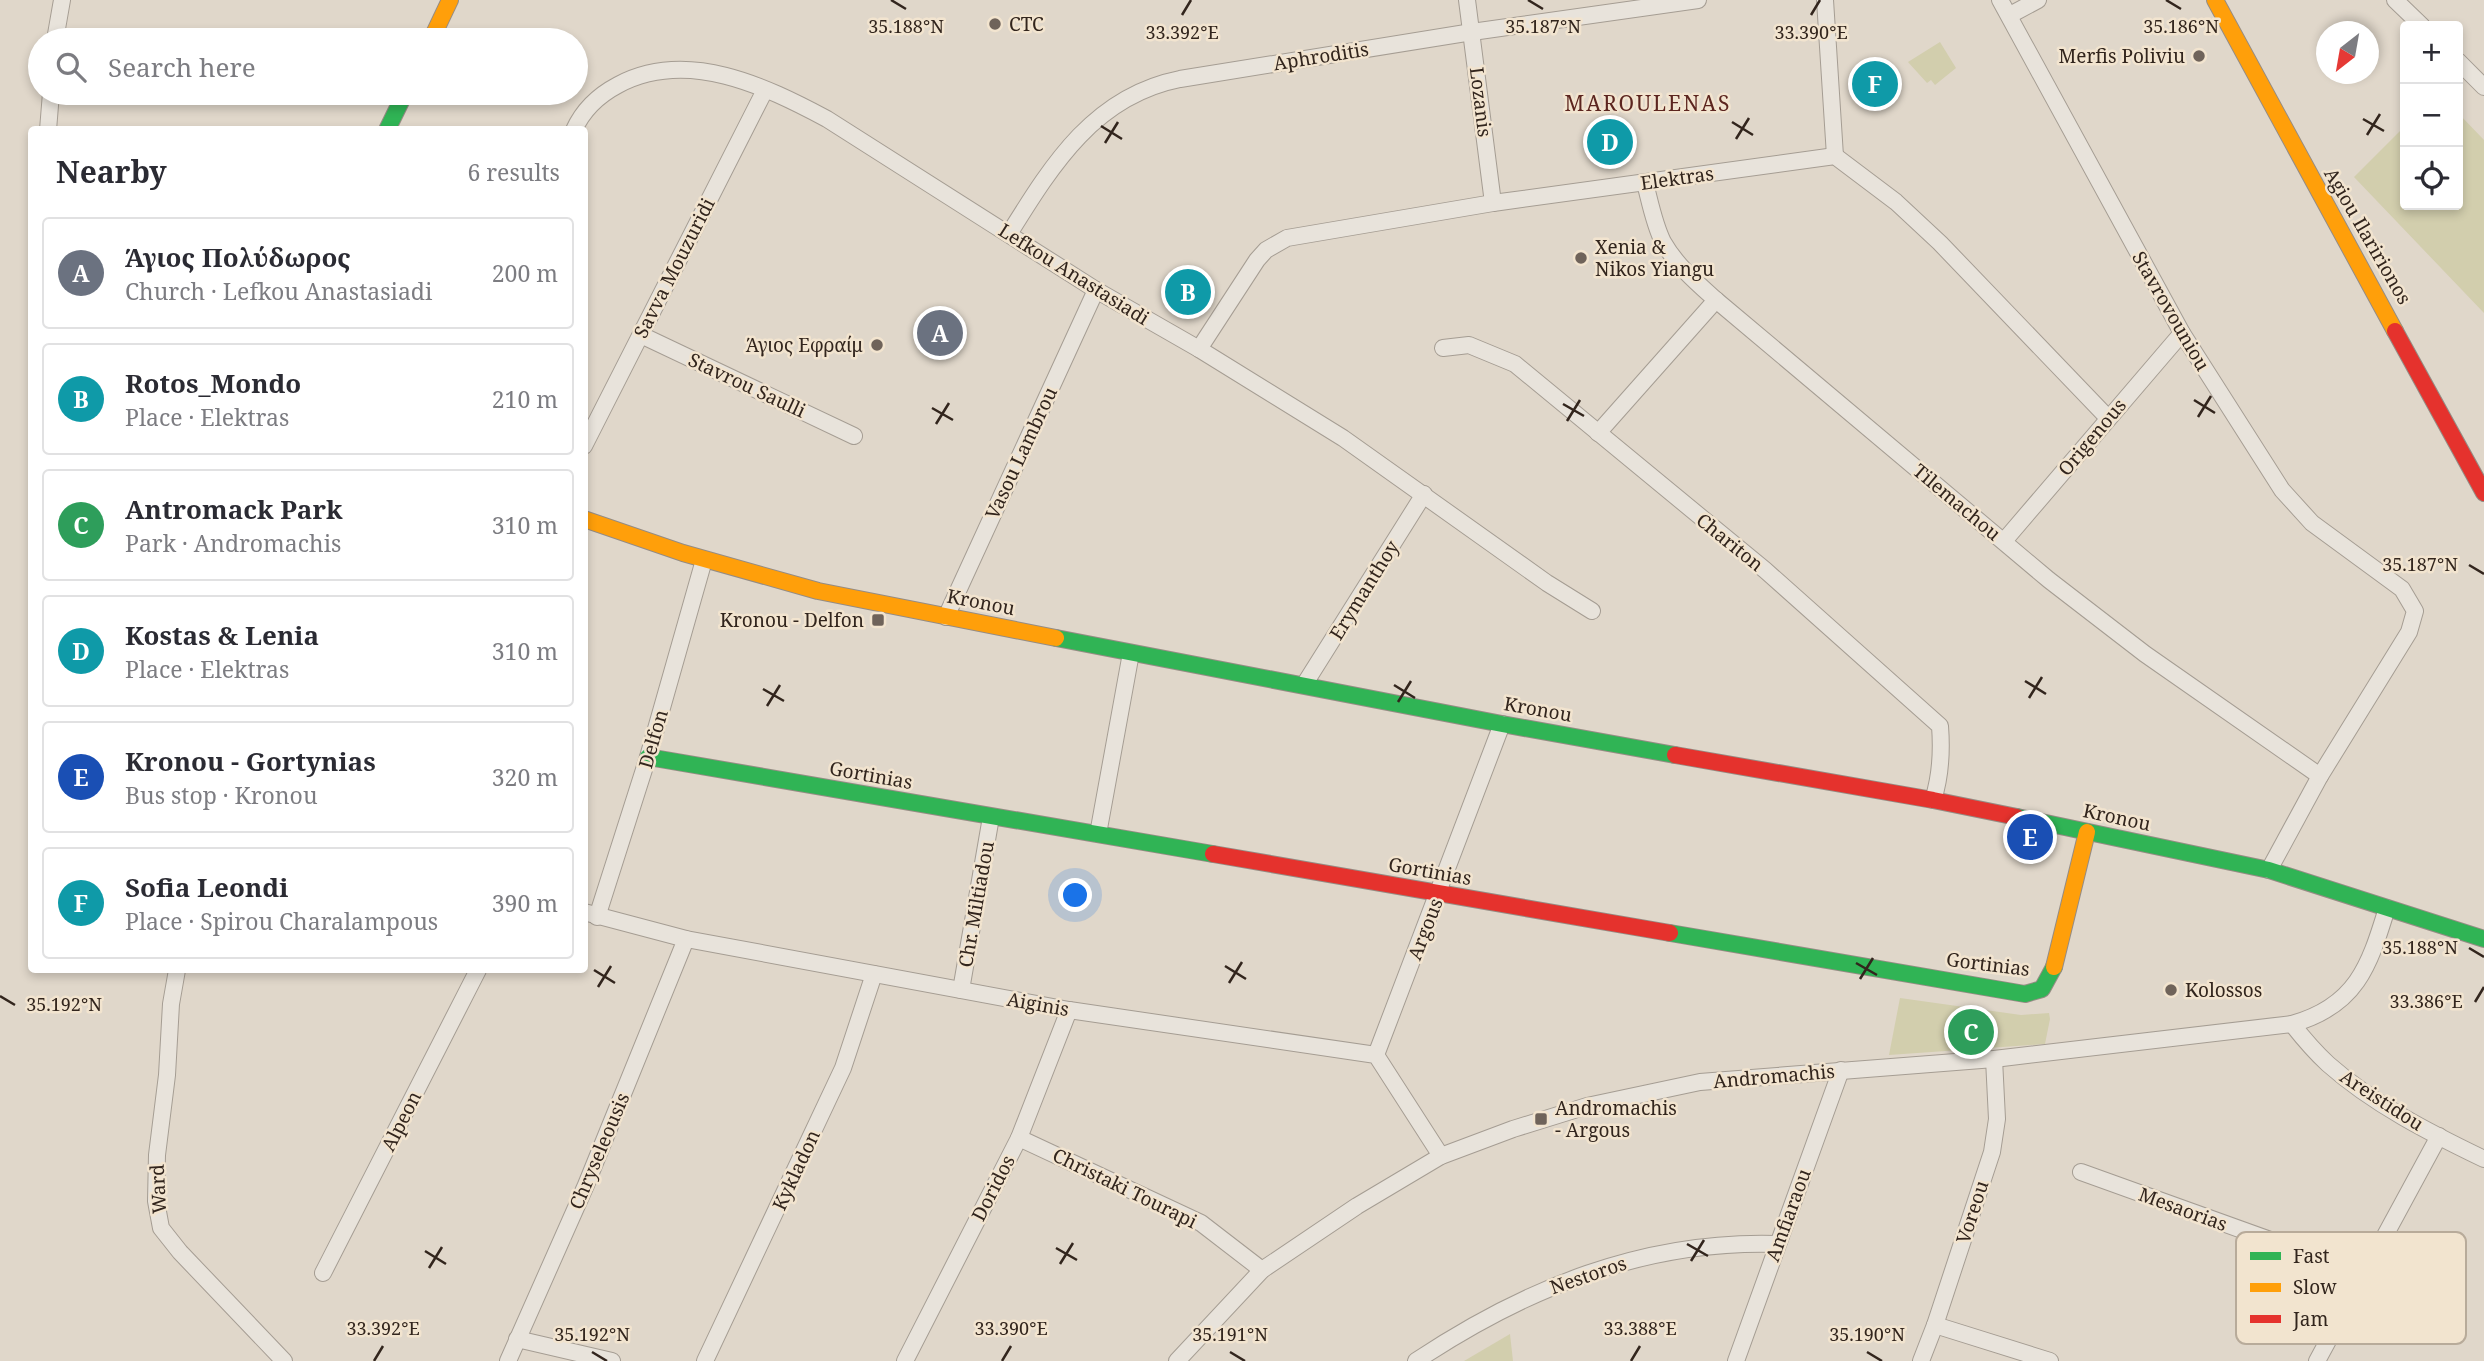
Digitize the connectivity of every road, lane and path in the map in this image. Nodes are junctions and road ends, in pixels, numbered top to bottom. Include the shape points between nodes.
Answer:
1 (62, 0) edge
2 (450, 0) edge
3 (1467, 0) edge
4 (1698, 0) edge
5 (1825, 0) edge
6 (2000, 0) edge
7 (2038, 0) edge
8 (2215, 0) edge
9 (2395, 0) edge
10 (2010, 15) junction
11 (2417, 21) edge
12 (57, 28) edge
13 (436, 28) edge
14 (1472, 32) junction
15 (2463, 66) edge
16 (2484, 87) edge
17 (765, 90) junction
18 (50, 105) edge
19 (399, 105) edge
20 (48, 126) edge
21 (389, 126) edge
22 (577, 126) edge
23 (1835, 156) junction
24 (1645, 183) junction
25 (1493, 203) junction
26 (1009, 234) junction
27 (1096, 290) junction
28 (1716, 300) junction
29 (2182, 333) junction
30 (640, 335) junction
31 (1443, 348) dead end
32 (1199, 349) junction
33 (2108, 418) junction
34 (1598, 433) junction
35 (854, 436) dead end
36 (588, 438) edge
37 (2484, 493) edge
38 (1423, 495) junction
39 (588, 520) edge
40 (2004, 541) junction
41 (704, 560) junction
42 (1592, 611) dead end
43 (946, 617) junction
44 (1131, 653) junction
45 (1304, 685) junction
46 (1502, 724) junction
47 (648, 757) junction
48 (2319, 776) junction
49 (1933, 800) junction
50 (991, 817) junction
51 (2087, 832) junction
52 (1098, 834) junction
53 (2269, 870) junction
54 (1439, 893) junction
55 (2387, 908) junction
56 (591, 915) edge
57 (686, 939) junction
58 (2484, 939) edge
59 (176, 973) edge
60 (476, 973) edge
61 (874, 974) junction
62 (961, 990) junction
63 (1069, 1010) junction
64 (2292, 1024) junction
65 (1376, 1055) junction
66 (1994, 1059) junction
67 (1841, 1070) junction
68 (2439, 1136) junction
69 (1019, 1138) junction
70 (1441, 1156) junction
71 (2484, 1159) edge
72 (2081, 1172) dead end
73 (2248, 1232) edge
74 (2387, 1232) edge
75 (1777, 1244) junction
76 (1262, 1270) junction
77 (323, 1273) dead end
78 (1935, 1325) junction
79 (517, 1339) junction
80 (2326, 1344) edge
81 (284, 1361) edge
82 (508, 1361) edge
83 (612, 1361) edge
84 (705, 1361) edge
85 (905, 1361) edge
86 (1177, 1361) edge
87 (1416, 1361) edge
88 (1736, 1361) edge
89 (1921, 1361) edge
90 (2050, 1361) edge
91 (2317, 1361) edge

1 - 12 street
2 - 13 street
3 - 14 street, Lozanis
4 - 14 street, Aphroditis
5 - 23 street
6 - 10 street, Stavrovouniou
7 - 10 street
8 - 37 street, Agiou Ilaririonos
9 - 11 street
10 - 29 street, Stavrovouniou
14 - 25 street, Lozanis
14 - 26 street, Aphroditis via 1162,82 1132,94 1102,113 1071,145
15 - 16 street
17 - 22 street, Lefkou Anastasiadi via 696,70 650,73 604,93
17 - 26 street, Lefkou Anastasiadi via 827,119
17 - 30 street, Savva Mouzuridi
18 - 20 street
19 - 21 street
23 - 24 street, Elektras
23 - 33 street via 1940,243
24 - 25 street, Elektras
24 - 28 street, Tilemachou via 1657,227 1673,257
25 - 32 street, Elektras via 1276,242 1249,271
26 - 27 street, Lefkou Anastasiadi
27 - 32 street, Lefkou Anastasiadi
27 - 43 street, Vasou Lambrou
28 - 34 street
28 - 40 street, Tilemachou
29 - 33 street, Origenous
29 - 48 street, Stavrovouniou via 2293,505 2330,538 2402,589 2415,611 2409,632
30 - 35 street, Stavrou Saulli
30 - 36 street, Savva Mouzuridi
31 - 34 street, Chariton via 1469,345 1516,364
32 - 38 street, Lefkou Anastasiadi via 1343,438
33 - 40 street, Origenous
34 - 49 street, Chariton via 1765,570 1940,726 1942,753
38 - 42 street, Lefkou Anastasiadi
38 - 45 street, Erymanthoy
39 - 41 street, Kronou
40 - 48 street, Tilemachou via 2145,654
41 - 43 street, Kronou via 852,599
41 - 47 street, Delfon
43 - 44 street, Kronou
44 - 45 street, Kronou
44 - 52 street
45 - 46 street, Kronou
46 - 49 street, Kronou
46 - 54 street, Argous
47 - 50 street, Gortinias
47 - 56 street, Delfon
48 - 53 street, Stavrovouniou
49 - 51 street, Kronou
50 - 52 street, Gortinias
50 - 62 street, Chr. Miltiadou
51 - 53 street, Kronou
51 - 54 street, Gortinias via 2053,973 2042,989 2025,994
52 - 54 street, Gortinias
53 - 55 street, Kronou
54 - 65 street, Argous
55 - 58 street, Kronou
55 - 64 street, Andromachis via 2368,964 2353,988 2334,1006
56 - 57 street, Aiginis
57 - 61 street, Aiginis
57 - 79 street, Chryseleousis via 586,1185
59 - 81 street, Ward via 157,1155 156,1201 161,1228
60 - 77 street, Alpeon
61 - 62 street, Aiginis
61 - 84 street, Kykladon via 843,1068
62 - 63 street, Aiginis
63 - 65 street, Aiginis
63 - 69 street, Doridos
64 - 66 street, Andromachis
64 - 68 street, Areistidou via 2343,1076
65 - 70 street
66 - 67 street, Andromachis
66 - 78 street, Voreou via 1997,1119 1992,1152
67 - 70 street, Andromachis via 1700,1082 1639,1094 1536,1122
67 - 75 street, Amfiaraou
68 - 71 street, Areistidou
68 - 74 street
69 - 76 street, Christaki Tourapi via 1201,1223
69 - 85 street, Doridos
70 - 76 street, Andromachis
72 - 73 street, Mesaorias
75 - 87 street, Nestoros via 1665,1251 1591,1272 1498,1312
75 - 88 street, Amfiaraou
76 - 86 street, Andromachis
78 - 89 street, Voreou
78 - 90 street
79 - 82 street, Chryseleousis
79 - 83 street
80 - 91 street

